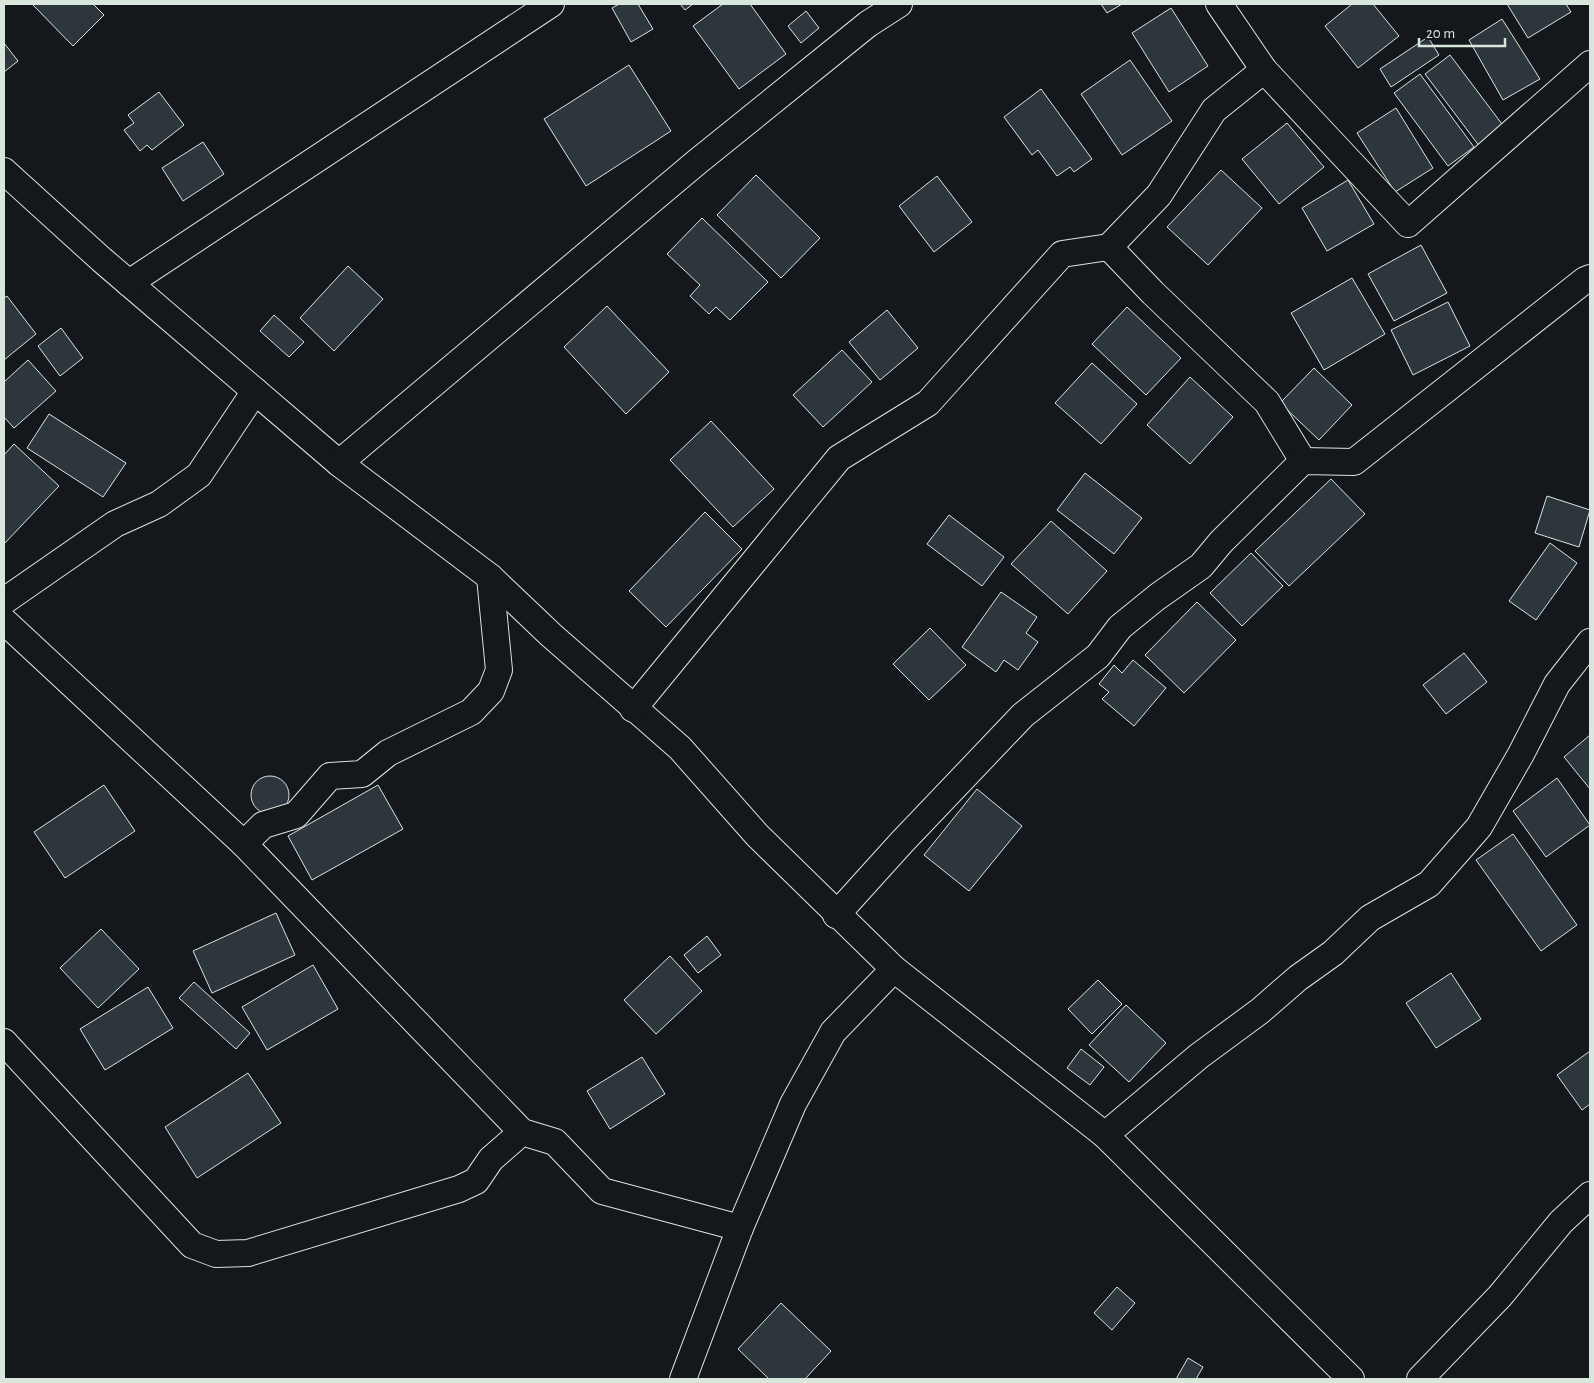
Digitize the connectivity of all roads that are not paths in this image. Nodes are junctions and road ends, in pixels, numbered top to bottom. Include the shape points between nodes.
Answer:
1 (550, 4) edge
2 (899, 4) edge
3 (1219, 4) edge
4 (1590, 64) edge
5 (1264, 70) junction
6 (4, 171) edge
7 (1109, 247) junction
8 (1590, 278) edge
9 (129, 283) junction
10 (254, 391) junction
11 (1303, 461) junction
12 (339, 463) junction
13 (490, 577) junction
14 (4, 602) edge
15 (4, 620) edge
16 (1590, 642) edge
17 (633, 708) junction
18 (244, 844) junction
19 (836, 915) junction
20 (894, 969) junction
21 (4, 1042) edge
22 (522, 1132) junction
23 (1105, 1135) junction
24 (1590, 1194) edge
25 (740, 1228) junction
26 (1347, 1378) edge
27 (683, 1379) edge
28 (1420, 1379) edge

1 - 9 street
2 - 12 street via 868,24 697,162
3 - 5 street
4 - 5 street via 1408,224
5 - 7 street via 1214,110 1159,195
6 - 9 street
7 - 11 street via 1267,402
7 - 17 street via 1062,254 928,403 839,458
8 - 11 street via 1354,462
9 - 10 street
10 - 12 street
10 - 14 street via 199,475 160,504 115,524
11 - 19 street via 1201,566 1157,596 1120,627 1098,656 1023,715
12 - 13 street
13 - 17 street
13 - 18 street via 499,670 491,691 471,712 388,753 362,774 330,776 296,815 263,825
15 - 18 street
16 - 23 street via 1557,684 1479,827 1429,884 1370,918 1332,953 1199,1056
17 - 19 street via 680,748 757,835
18 - 22 street
19 - 20 street
20 - 23 street
20 - 25 street via 833,1032 793,1104
21 - 22 street via 192,1245 216,1254 248,1253 459,1189 476,1181 491,1159
22 - 25 street via 555,1142 602,1192
23 - 26 street
24 - 28 street via 1561,1222 1500,1296
25 - 27 street

